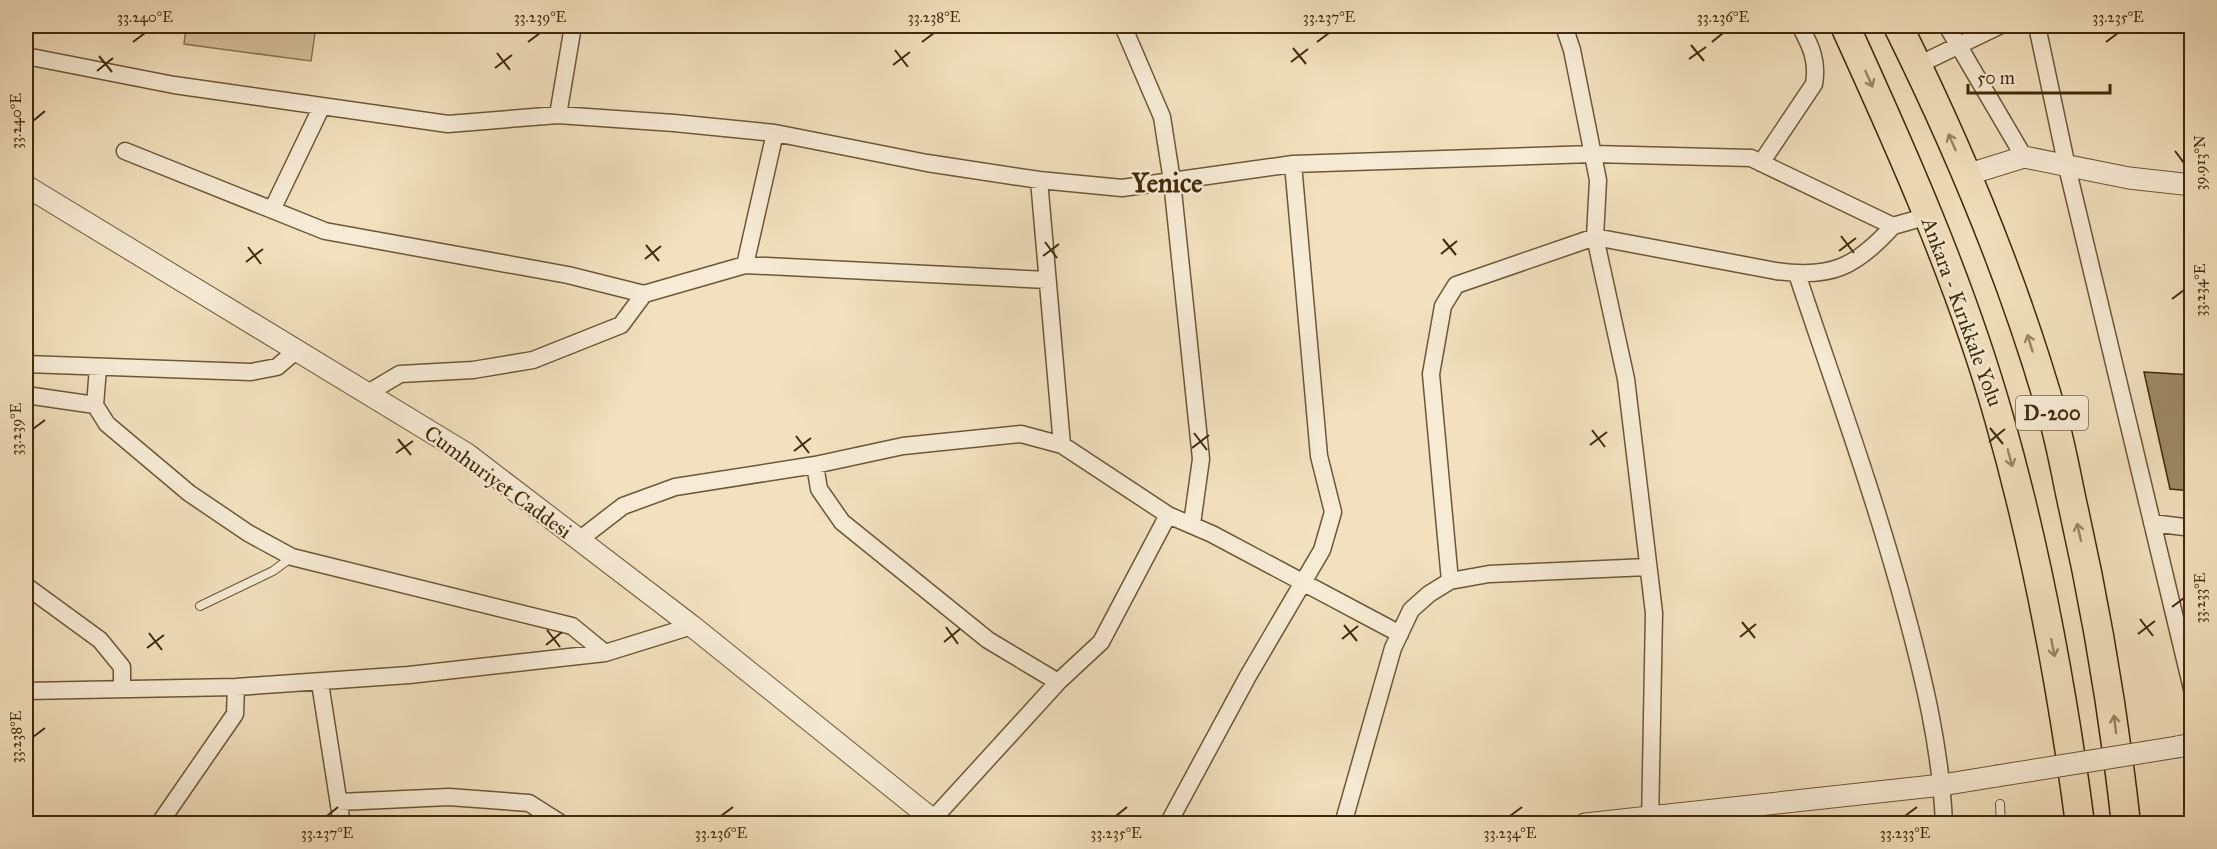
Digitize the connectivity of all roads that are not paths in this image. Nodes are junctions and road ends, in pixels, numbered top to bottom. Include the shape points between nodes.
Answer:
1 (573, 26) edge
2 (1123, 26) edge
3 (1564, 26) edge
4 (1800, 26) edge
5 (1845, 26) edge
6 (1898, 26) edge
7 (1947, 26) edge
8 (1999, 26) edge
9 (2037, 26) edge
10 (1958, 44) junction
11 (26, 56) edge
12 (1918, 65) junction
13 (322, 106) junction
14 (558, 115) junction
15 (776, 133) junction
16 (125, 151) dead end
17 (1593, 154) junction
18 (2024, 157) junction
19 (1293, 164) junction
20 (1761, 164) junction
21 (2067, 167) junction
22 (1966, 175) junction
23 (1039, 180) junction
24 (1172, 181) junction
25 (2192, 185) edge
26 (26, 186) edge
27 (272, 210) junction
28 (1928, 216) junction
29 (1893, 226) junction
30 (1595, 237) junction
31 (745, 265) junction
32 (1797, 274) junction
33 (1047, 280) junction
34 (644, 294) junction
35 (297, 350) junction
36 (26, 364) edge
37 (98, 368) junction
38 (368, 393) junction
39 (26, 395) edge
40 (95, 405) junction
41 (1062, 445) junction
42 (815, 465) junction
43 (1168, 515) junction
44 (2152, 522) junction
45 (1192, 524) junction
46 (2192, 528) edge
47 (579, 540) junction
48 (292, 557) junction
49 (1648, 567) junction
50 (1450, 581) junction
51 (1302, 582) junction
52 (26, 586) edge
53 (200, 606) dead end
54 (692, 626) junction
55 (1400, 634) junction
56 (605, 653) junction
57 (1058, 682) junction
58 (320, 683) junction
59 (236, 687) junction
60 (122, 688) junction
61 (2192, 689) edge
62 (26, 691) edge
63 (2184, 746) edge
64 (1942, 785) junction
65 (339, 802) junction
66 (2000, 804) dead end
67 (1650, 819) edge
68 (936, 821) edge
69 (159, 824) edge
70 (342, 824) edge
71 (562, 824) edge
72 (1168, 824) edge
73 (1342, 824) edge
74 (1585, 824) edge
75 (1944, 824) edge
76 (2001, 824) edge
77 (2080, 824) edge
78 (2126, 824) edge

1 - 14 street
2 - 24 street via 1162,117
3 - 17 street
4 - 20 street via 1813,50 1815,84
5 -> 28 highway, Ankara - Kırıkkale Yolu / D-200
6 - 12 highway, D-200
7 - 10 street
8 - 10 street
9 - 21 street
10 - 12 street
10 - 18 street
11 - 13 street via 174,85
22 -> 12 highway, D-200
13 - 14 street via 448,124
13 - 27 street
14 - 15 street
15 - 23 street
15 - 31 street
16 - 27 street
17 - 19 street
17 - 20 street via 1751,158
17 - 30 street via 1598,180
18 - 21 street
18 - 22 street
19 - 24 street
19 - 51 street via 1319,456 1333,512 1322,550
20 - 29 street
21 - 25 street
21 - 44 street
78 -> 22 highway, D-200 via 2114,716 2089,573 2054,419 2026,330
23 - 24 street via 1122,188
23 - 33 street
24 - 45 street via 1201,459
26 - 35 street, Cumhuriyet Caddesi
27 - 34 street via 325,231 568,275
28 - 29 street
28 -> 77 highway, Ankara - Kırıkkale Yolu / D-200 via 1982,364 2027,521 2066,720
29 - 32 street via 1871,251 1855,261 1833,270
30 - 32 street
30 - 49 street via 1626,379
30 - 50 street via 1456,285 1443,306 1431,374
31 - 33 street
31 - 34 street
32 - 64 street via 1888,545 1924,680
33 - 41 street
34 - 38 street via 621,325 533,360 473,370 400,374
35 - 37 street via 278,367 251,372
35 - 38 street, Cumhuriyet Caddesi
36 - 37 street
37 - 40 street
38 - 47 street, Cumhuriyet Caddesi via 467,454
39 - 40 street
40 - 48 street via 106,424 189,493
41 - 42 street via 1021,434 903,446
41 - 43 street
42 - 47 street via 675,487 623,506
42 - 57 street via 819,489 842,522 988,640
43 - 45 street
43 - 57 street via 1101,642
44 - 46 street
44 - 61 street
45 - 51 street
47 - 54 street, Cumhuriyet Caddesi
48 - 53 lane via 273,571
48 - 56 street via 572,626
49 - 50 street via 1489,574
49 - 67 street via 1654,613
50 - 55 street via 1411,610
51 - 55 street
51 - 72 street
52 - 60 street via 100,640 122,667
54 - 56 street
54 - 68 street, Cumhuriyet Caddesi
55 - 73 street
56 - 58 street
57 - 68 street
58 - 59 street
58 - 65 street
59 - 60 street
59 - 69 street via 235,714
60 - 62 street
63 - 64 street, bridge
64 - 67 street
64 - 75 street
65 - 70 street
65 - 71 street via 449,797 529,803
66 - 76 lane
67 - 74 street

